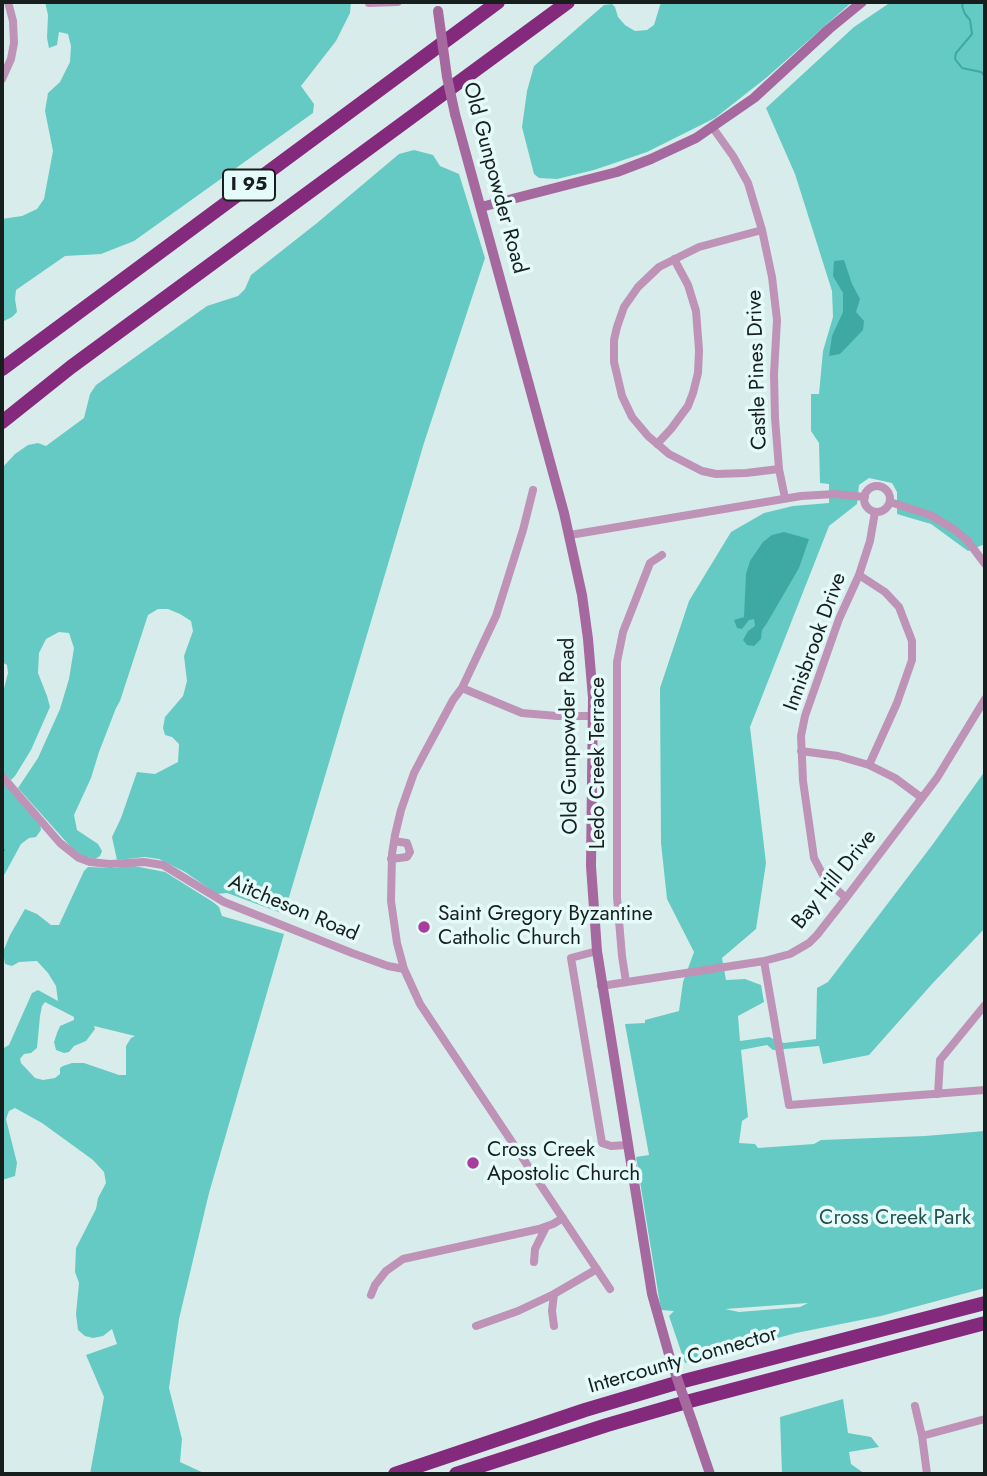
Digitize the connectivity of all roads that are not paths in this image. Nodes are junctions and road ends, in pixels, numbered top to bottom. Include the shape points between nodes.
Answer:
1 (8, 2) edge
2 (398, 2) edge
3 (498, 2) edge
4 (568, 2) edge
5 (862, 2) edge
6 (369, 3) edge
7 (438, 6) edge
8 (2, 79) edge
9 (713, 128) junction
10 (481, 207) junction
11 (761, 230) junction
12 (674, 258) junction
13 (2, 369) edge
14 (2, 422) edge
15 (657, 444) junction
16 (779, 468) junction
17 (533, 490) dead end
18 (864, 497) junction
19 (785, 498) junction
20 (890, 502) junction
21 (875, 512) junction
22 (570, 535) junction
23 (662, 555) dead end
24 (985, 564) edge
25 (859, 575) junction
26 (462, 688) junction
27 (985, 699) edge
28 (593, 716) junction
29 (801, 751) junction
30 (869, 765) junction
31 (2, 776) edge
32 (922, 798) junction
33 (394, 841) junction
34 (391, 859) junction
35 (846, 898) junction
36 (597, 951) junction
37 (764, 961) junction
38 (404, 969) junction
39 (626, 982) junction
40 (601, 986) junction
41 (985, 1005) edge
42 (985, 1090) edge
43 (938, 1094) junction
44 (627, 1145) junction
45 (564, 1218) junction
46 (546, 1227) junction
47 (534, 1262) dead end
48 (597, 1269) junction
49 (610, 1289) dead end
50 (554, 1294) junction
51 (371, 1295) dead end
52 (985, 1303) edge
53 (985, 1323) edge
54 (477, 1326) dead end
55 (554, 1326) dead end
56 (915, 1406) dead end
57 (985, 1419) edge
58 (922, 1436) junction
59 (396, 1474) edge
60 (456, 1474) edge
61 (710, 1474) edge
62 (927, 1474) edge

1 - 8 street via 14,43
2 - 6 street
3 - 13 highway, I 95
4 - 14 highway, I 95
5 - 9 main road via 754,98
7 - 10 main road, Old Gunpowder Road, bridge via 454,114
9 - 10 main road via 635,166
9 - 11 street, Castle Pines Drive via 744,177
10 - 22 main road, Old Gunpowder Road
11 - 12 street
11 - 16 street, Castle Pines Drive via 778,320 774,391
12 - 15 street via 696,311 698,373 688,406
12 - 15 street via 630,297 614,340 616,373 626,407
15 - 16 street via 677,459 716,474
16 - 19 street, Castle Pines Drive
17 - 26 street via 496,616
18 - 19 street via 819,494
18 - 20 street via 872,487 880,486
18 - 21 street
19 - 22 street
20 - 21 street via 883,511
20 - 24 street via 952,528
21 - 25 street, Innisbrook Drive
22 - 28 main road, Old Gunpowder Road via 587,625
23 - 39 street, Ledo Creek Terrace via 650,563 623,632 617,662 617,897
25 - 29 street, Innisbrook Drive via 805,716
25 - 30 street via 886,592 899,607 912,641 912,660
26 - 28 street via 522,713
26 - 33 street via 414,774
27 - 32 street, Bay Hill Drive
28 - 36 main road, Old Gunpowder Road via 591,866
29 - 30 street
29 - 35 street, Innisbrook Drive via 814,858 825,879
30 - 32 street
31 - 38 street, Aitcheson Road via 79,859 163,864 224,902
32 - 35 street, Bay Hill Drive
33 - 34 street
33 - 34 street via 407,844 410,852 407,857
34 - 38 street via 391,901
35 - 37 street, Bay Hill Drive via 809,943
36 - 40 main road, Old Gunpowder Road
36 - 44 street via 571,958 602,1143
37 - 39 street, Bay Hill Drive
37 - 43 street via 789,1105
38 - 45 street via 420,1004
39 - 40 street, Bay Hill Drive
40 - 44 main road, Old Gunpowder Road
41 - 43 street via 940,1060
42 - 43 street
44 - 61 main road, Old Gunpowder Road, bridge via 659,1325
45 - 46 street
45 - 48 street
46 - 47 street
46 - 51 street via 403,1259 386,1270
48 - 49 street
48 - 50 street
50 - 54 street
50 - 55 street
52 - 59 highway, Intercounty Connector via 676,1383
53 - 60 highway, Intercounty Connector via 690,1401
56 - 58 street
57 - 58 street
58 - 62 street

